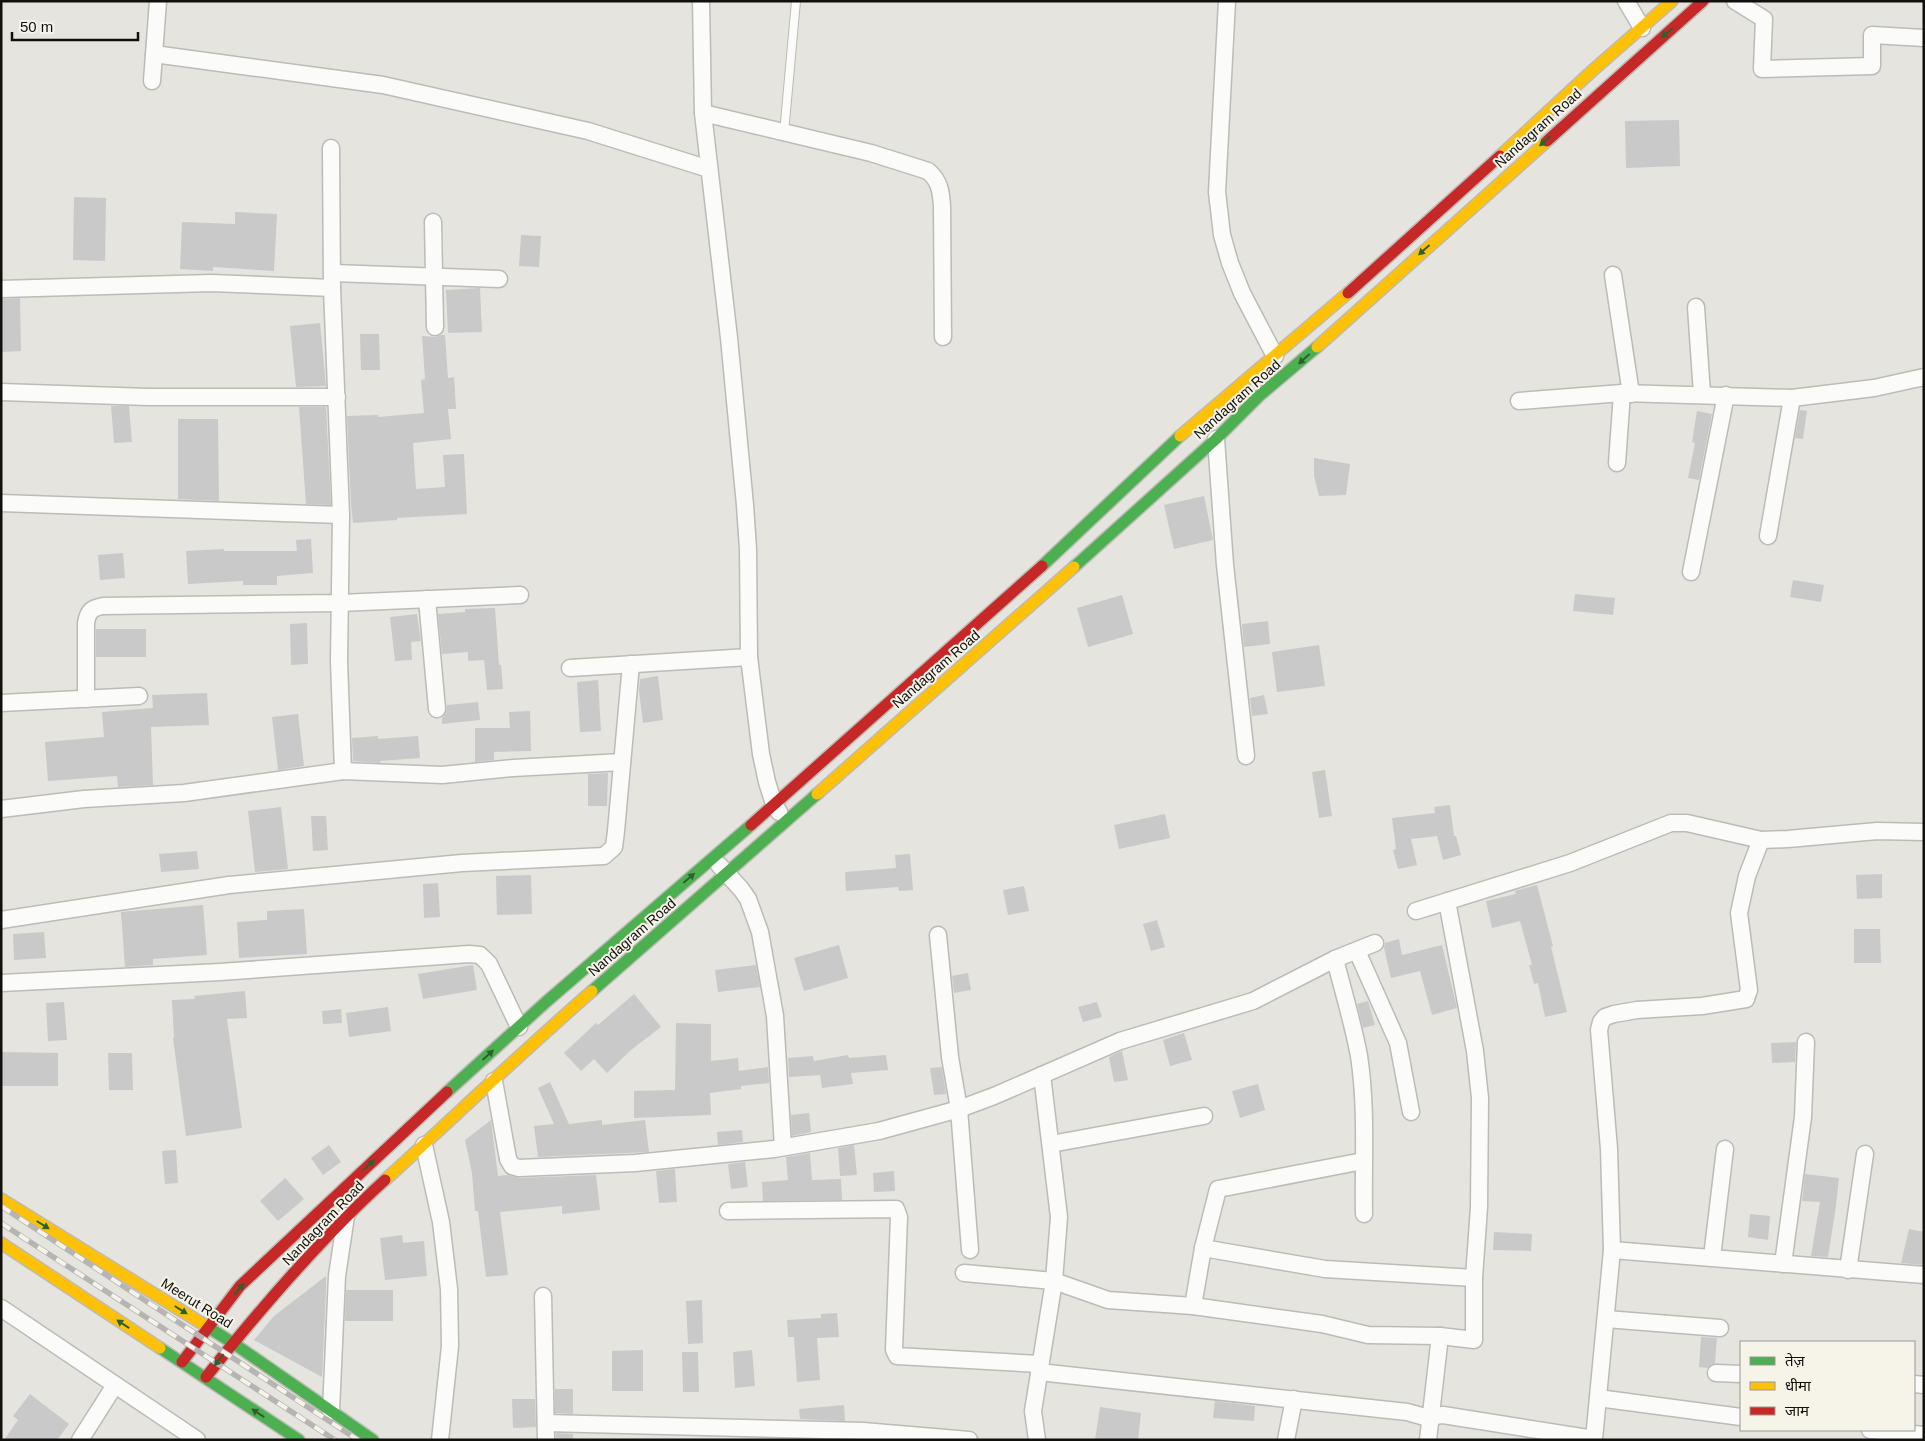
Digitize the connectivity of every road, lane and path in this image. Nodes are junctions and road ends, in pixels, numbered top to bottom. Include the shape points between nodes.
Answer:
1 (158, 1) edge
2 (702, 1) edge
3 (796, 1) edge
4 (1227, 1) edge
5 (1626, 1) edge
6 (1672, 1) edge
7 (1703, 1) edge
8 (1735, 1) edge
9 (1642, 28) junction
10 (1924, 38) edge
11 (1652, 46) junction
12 (154, 54) junction
13 (152, 82) dead end
14 (703, 113) junction
15 (784, 132) junction
16 (331, 148) dead end
17 (709, 169) junction
18 (1477, 176) junction
19 (1490, 191) junction
20 (434, 222) dead end
21 (1370, 274) junction
22 (1613, 275) dead end
23 (433, 277) junction
24 (499, 279) dead end
25 (332, 281) junction
26 (1383, 288) junction
27 (1, 289) edge
28 (1696, 307) dead end
29 (435, 327) dead end
30 (943, 337) dead end
31 (1275, 356) junction
32 (1924, 377) edge
33 (1, 392) edge
34 (1626, 393) junction
35 (1702, 394) junction
36 (1726, 396) junction
37 (337, 397) junction
38 (1792, 398) junction
39 (1519, 401) dead end
40 (1216, 439) junction
41 (1617, 463) dead end
42 (1, 503) edge
43 (341, 515) junction
44 (1107, 521) junction
45 (1768, 536) dead end
46 (1691, 572) dead end
47 (520, 595) dead end
48 (427, 599) junction
49 (340, 603) junction
50 (749, 657) junction
51 (631, 664) junction
52 (570, 668) dead end
53 (139, 696) dead end
54 (86, 699) junction
55 (1, 703) edge
56 (438, 709) dead end
57 (1246, 756) dead end
58 (622, 762) junction
59 (343, 771) junction
60 (774, 804) junction
61 (1, 808) edge
62 (784, 820) junction
63 (1924, 832) edge
64 (1761, 840) junction
65 (712, 858) junction
66 (727, 874) junction
67 (1447, 901) junction
68 (1416, 911) dead end
69 (1, 920) edge
70 (938, 935) dead end
71 (1376, 943) dead end
72 (1357, 950) junction
73 (1336, 959) junction
74 (1, 984) edge
75 (519, 1027) junction
76 (1806, 1042) dead end
77 (1042, 1075) junction
78 (494, 1081) junction
79 (960, 1109) junction
80 (1411, 1112) dead end
81 (1204, 1116) dead end
82 (1051, 1144) junction
83 (424, 1146) junction
84 (783, 1147) junction
85 (1725, 1149) dead end
86 (1865, 1154) dead end
87 (1363, 1161) junction
88 (1, 1199) edge
89 (728, 1211) dead end
90 (1364, 1214) dead end
91 (346, 1216) junction
92 (1, 1243) edge
93 (1203, 1248) junction
94 (970, 1250) dead end
95 (1612, 1250) junction
96 (1712, 1257) junction
97 (1783, 1264) junction
98 (1848, 1270) junction
99 (964, 1273) dead end
100 (1924, 1275) edge
101 (1474, 1278) junction
102 (1054, 1281) junction
103 (543, 1296) dead end
104 (1193, 1306) junction
105 (1, 1308) edge
106 (1606, 1318) junction
107 (209, 1328) junction
108 (1720, 1328) dead end
109 (1440, 1336) junction
110 (232, 1342) junction
111 (182, 1362) junction
112 (1039, 1368) junction
113 (1716, 1373) dead end
114 (1740, 1374) edge
115 (206, 1377) junction
116 (115, 1385) junction
117 (1598, 1398) junction
118 (1294, 1399) junction
119 (332, 1411) junction
120 (1431, 1416) junction
121 (1740, 1417) edge
122 (546, 1423) junction
123 (1881, 1431) edge
124 (1924, 1435) edge
125 (80, 1440) edge
126 (197, 1440) edge
127 (299, 1440) edge
128 (373, 1440) edge
129 (440, 1440) edge
130 (546, 1440) edge
131 (969, 1440) edge
132 (1037, 1440) edge
133 (1286, 1440) edge
134 (1428, 1440) edge

1 - 12 street
2 - 14 street
3 - 15 lane
4 - 31 street via 1217,192 1222,235 1242,293
5 - 9 street
6 - 9 street, Nandagram Road
7 -> 11 street, Nandagram Road
8 - 10 street via 1764,19 1762,68 1872,66 1872,35
9 - 11 street
9 - 18 street, Nandagram Road
11 -> 19 street, Nandagram Road
12 - 13 street
12 - 17 street via 383,85 588,131
14 - 15 street
14 - 17 street
15 - 30 street via 871,153 928,171 936,177 942,206
16 - 25 street
17 - 50 street via 729,338 748,549
18 - 19 street
18 - 21 street, Nandagram Road
19 -> 26 street, Nandagram Road
20 - 23 street
21 - 26 street
21 - 31 street, Nandagram Road
22 - 34 street
23 - 24 street
23 - 25 street
23 - 29 street
25 - 27 street
25 - 37 street
26 -> 40 street, Nandagram Road via 1259,396
28 - 35 street
31 - 44 street, Nandagram Road via 1175,440
32 - 38 street via 1874,388
33 - 37 street via 148,397
34 - 35 street
34 - 39 street
34 - 41 street
35 - 36 street
36 - 38 street
36 - 46 street
37 - 43 street
38 - 45 street
40 - 44 street, Nandagram Road
40 - 57 street
42 - 43 street
43 - 49 street
44 - 60 street, Nandagram Road via 1018,588
44 - 62 street, Nandagram Road via 1046,593
47 - 48 street
48 - 49 street
48 - 56 street
49 - 54 street via 94,608 88,613 86,623
49 - 59 street
50 - 51 street
50 - 60 street via 761,754
51 - 52 street
51 - 58 street
53 - 54 street
54 - 55 street
58 - 59 street via 442,775
58 - 69 street via 614,847 604,856 462,863 229,884
59 - 61 street via 184,793
60 - 62 street
60 - 65 street, Nandagram Road
62 - 66 street, Nandagram Road
63 - 64 street via 1877,831
64 - 67 street via 1687,823 1671,823 1570,863
64 - 95 street via 1747,876 1739,913 1750,990 1746,1000 1637,1010 1614,1014 1601,1022
65 - 66 street
75 -> 65 street, Nandagram Road
66 - 78 street, Nandagram Road via 530,1045
66 - 84 street via 748,899 760,932 775,1016
67 - 68 street
67 - 101 street via 1475,1051 1480,1098 1479,1207
70 - 79 street via 950,1057
71 - 72 street
72 - 73 street
72 - 80 street via 1398,1043
73 - 77 street via 1253,1001 1120,1041
73 - 87 street via 1359,1057
74 - 75 street via 469,954 480,955 488,964
107 -> 75 street, Nandagram Road via 240,1286
76 - 97 street via 1803,1117
77 - 79 street
77 - 82 street
78 - 83 street, Nandagram Road
78 - 84 street via 508,1159 512,1166 519,1168 635,1163
79 - 84 street via 879,1131
79 - 94 street
81 - 82 street
82 - 102 street via 1059,1217
83 - 91 street, Nandagram Road
83 - 129 street via 441,1222 449,1289 450,1346
85 - 96 street
86 - 98 street
87 - 90 street
87 - 93 street via 1218,1188
88 -> 107 street, Meerut Road
89 - 112 street via 896,1209 899,1217 894,1350 897,1356
91 - 110 street, Nandagram Road
91 - 119 street via 337,1276
111 -> 92 street
93 - 101 street via 1325,1269
93 - 104 street
95 - 96 street
95 - 106 street
96 - 97 street
97 - 98 street
98 - 100 street
99 - 102 street
101 - 109 street via 1474,1340
102 - 104 street via 1108,1300
102 - 112 street
103 - 122 street
104 - 109 street via 1322,1324 1368,1335
105 - 116 street
106 - 108 street
106 - 117 street
107 - 110 street, Meerut Road
107 - 111 street, Nandagram Road
109 - 120 street
110 -> 115 street, Nandagram Road
110 - 119 street, Meerut Road
111 - 115 street
112 - 118 street
112 - 132 street via 1033,1411
113 - 114 street
127 -> 115 street
116 - 125 street
116 - 126 street
117 - 120 street via 1594,1439 1443,1415
117 - 121 street
118 - 120 street
118 - 133 street
119 - 128 street, Meerut Road
120 - 134 street
122 - 130 street
122 - 131 street via 863,1430
123 - 124 street

